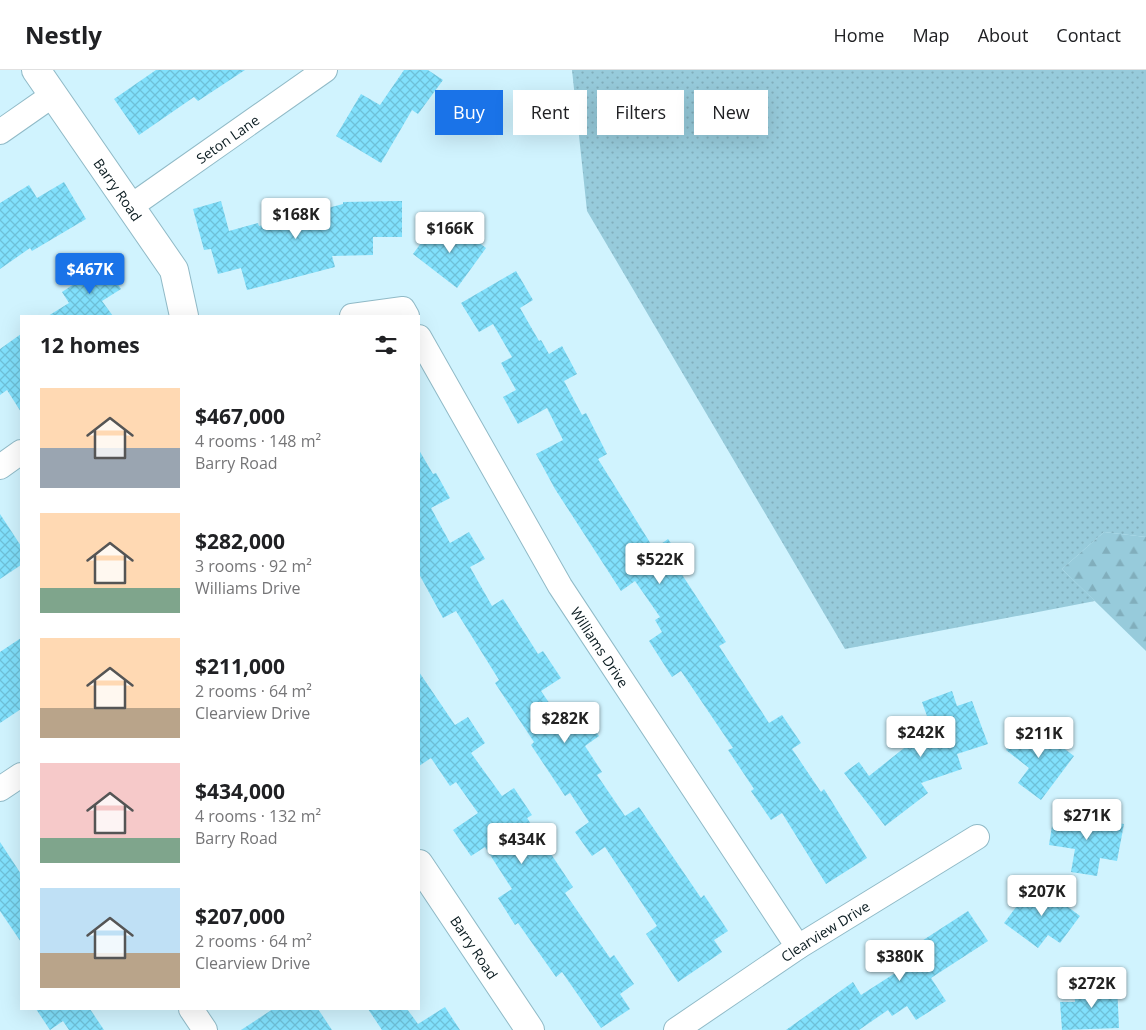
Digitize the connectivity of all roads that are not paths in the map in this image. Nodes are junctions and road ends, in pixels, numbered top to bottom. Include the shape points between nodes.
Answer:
1 (36, 70) edge
2 (326, 70) edge
3 (53, 95) junction
4 (0, 132) edge
5 (130, 207) junction
6 (184, 315) edge
7 (359, 315) edge
8 (406, 315) edge
9 (420, 339) edge
10 (20, 453) edge
11 (0, 467) edge
12 (20, 776) edge
13 (0, 789) edge
14 (976, 837) dead end
15 (420, 865) edge
16 (798, 947) junction
17 (192, 1010) edge
18 (205, 1030) edge
19 (530, 1030) edge
20 (676, 1030) edge

1 - 3 street, Barry Road
2 - 5 street, Seton Lane
3 - 4 street
3 - 5 street, Barry Road
5 - 6 street, Barry Road via 174,270
7 - 8 street via 403,309
9 - 16 street, Williams Drive via 560,586
10 - 11 street
12 - 13 street
14 - 16 street, Clearview Drive
15 - 19 street, Barry Road
16 - 20 street, Clearview Drive
17 - 18 street

